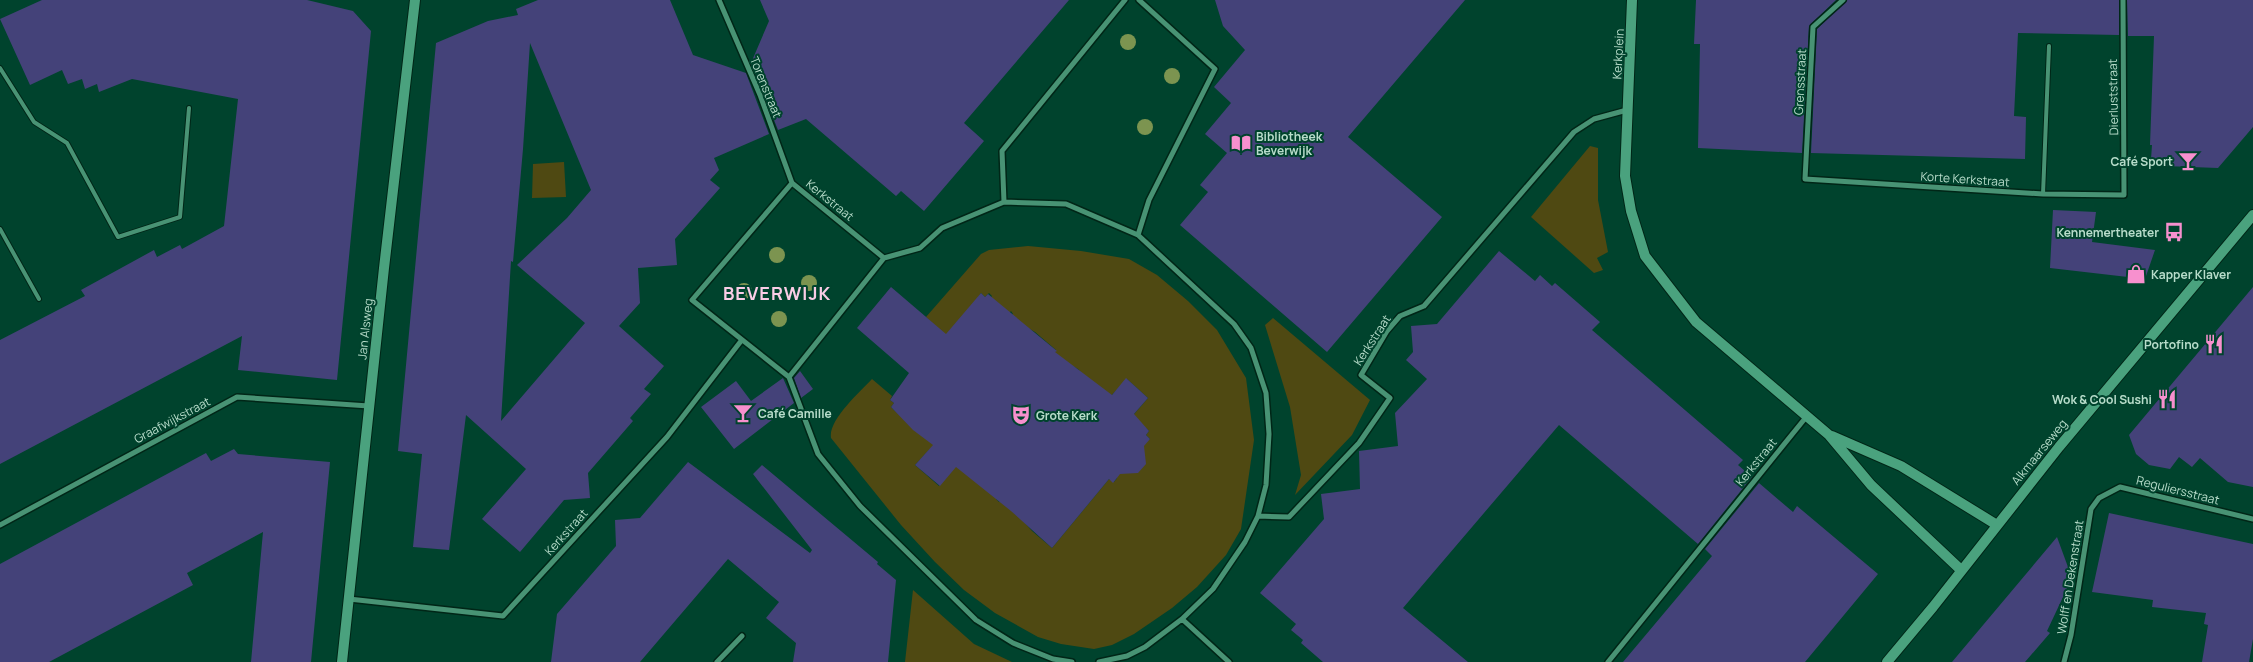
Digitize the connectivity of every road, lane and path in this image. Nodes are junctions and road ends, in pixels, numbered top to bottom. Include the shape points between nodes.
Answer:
1 (415, 0) edge
2 (719, 0) edge
3 (1126, 0) edge
4 (1139, 0) edge
5 (1632, 0) edge
6 (1843, 0) edge
7 (2123, 0) edge
8 (2049, 46) dead end
9 (0, 68) edge
10 (189, 108) dead end
11 (1627, 110) junction
12 (1805, 179) joint
13 (792, 183) junction
14 (2043, 194) junction
15 (2124, 195) joint
16 (1004, 202) junction
17 (2253, 215) edge
18 (0, 229) edge
19 (1138, 235) junction
20 (884, 258) junction
21 (39, 299) dead end
22 (742, 341) junction
23 (789, 377) junction
24 (369, 406) junction
25 (1807, 416) junction
26 (1829, 435) junction
27 (2099, 498) joint
28 (1258, 516) junction
29 (2253, 519) edge
30 (0, 525) edge
31 (1996, 525) junction
32 (1961, 570) junction
33 (349, 599) junction
34 (1182, 619) junction
35 (742, 636) dead end
36 (342, 662) edge
37 (717, 662) edge
38 (1072, 662) edge
39 (1099, 662) edge
40 (1228, 662) edge
41 (1608, 662) edge
42 (1887, 662) edge
43 (2064, 662) edge

1 - 24 street, Jan Alsweg
2 - 13 street, Torenstraat via 760,95
3 - 16 street via 1002,151
4 - 19 street via 1215,68 1150,200
5 - 11 street, Kerkplein
6 - 12 street, Grensstraat via 1813,27
7 - 15 street, Dierluststraat
8 - 14 lane
9 - 10 lane via 34,122 67,143 118,237 180,217
11 - 25 street, Kerkplein via 1625,176 1631,211 1646,256 1696,322
11 - 28 street, Kerkstraat via 1594,119 1574,132 1424,306 1400,316 1387,331 1362,375 1390,398 1360,444 1289,517
12 - 14 street, Korte Kerkstraat
13 - 20 street, Kerkstraat
13 - 22 street, Kerkstraat via 692,300
14 - 15 street, Korte Kerkstraat
16 - 19 street via 1066,204
16 - 20 street via 942,228 920,248
17 - 31 street, Alkmaarseweg
18 - 21 lane
19 - 28 street via 1234,324 1251,348 1266,393 1269,434 1266,485
20 - 23 street
22 - 23 street, Kerkstraat
22 - 33 street, Kerkstraat via 667,437 504,616
23 - 38 street via 818,454 860,506 976,620 1013,643 1053,659
24 - 30 street, Graafwijkstraat via 237,397
24 - 33 street, Jan Alsweg
25 - 26 street, Kerkplein
25 - 41 street, Kerkstraat
26 - 31 street via 1902,466
26 - 32 street via 1872,485
27 - 29 street, Reguliersstraat via 2120,487
27 - 43 street, Wolff en Dekenstraat via 2091,509
28 - 34 street via 1228,569 1213,589
31 - 32 street, Alkmaarseweg
32 - 42 street, Alkmaarseweg
33 - 36 street, Jan Alsweg
34 - 39 street via 1127,656
34 - 40 street
35 - 37 street

